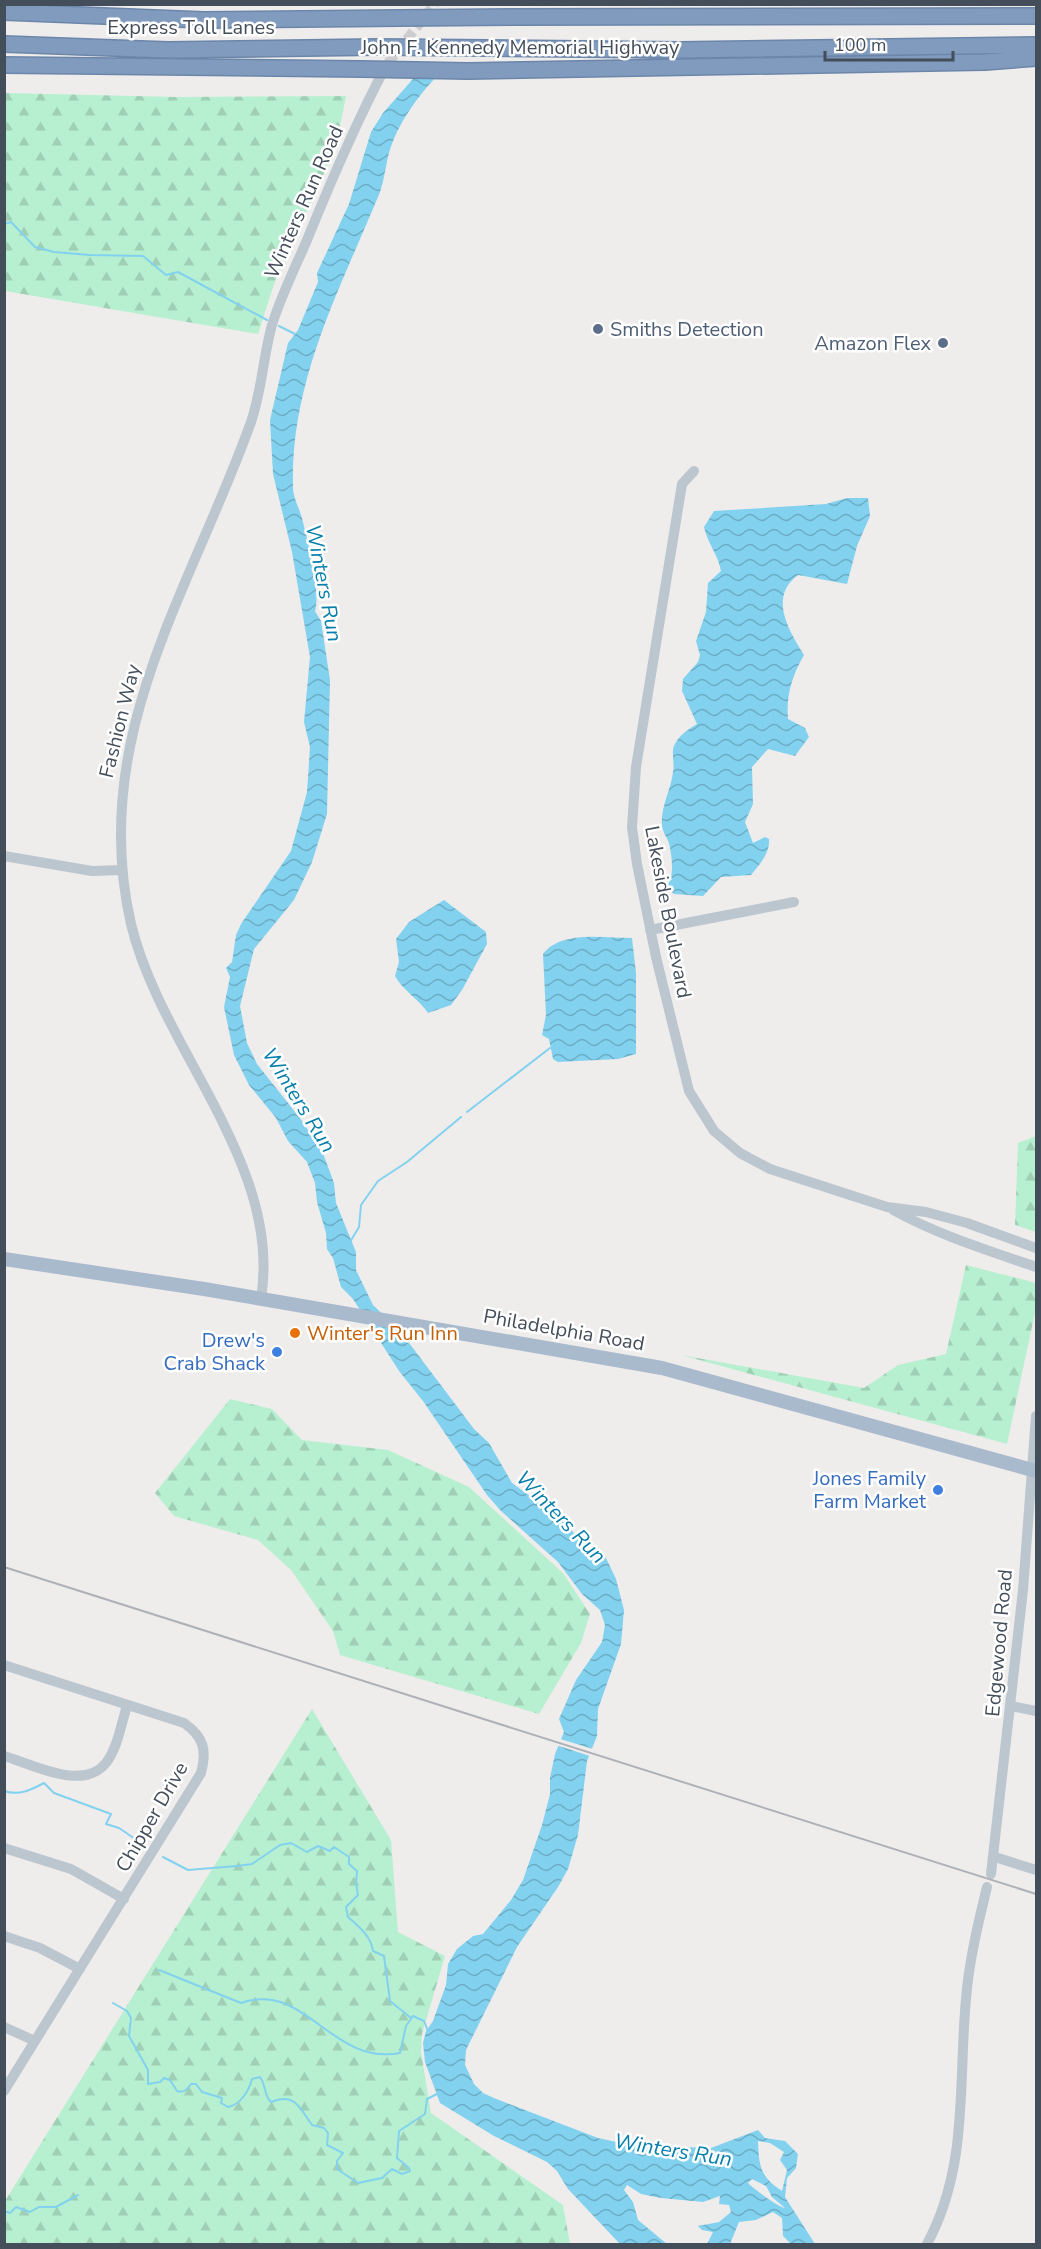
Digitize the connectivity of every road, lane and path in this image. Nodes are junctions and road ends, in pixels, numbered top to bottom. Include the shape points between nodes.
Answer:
1 (1036, 11) edge
2 (4, 12) edge
3 (933, 15) junction
4 (1036, 16) edge
5 (4, 44) edge
6 (1036, 45) edge
7 (1036, 58) edge
8 (985, 62) junction
9 (388, 63) tunnel mouth
10 (1036, 63) edge
11 (4, 65) edge
12 (265, 359) joint
13 (694, 471) dead end
14 (4, 856) edge
15 (122, 870) junction
16 (794, 902) dead end
17 (650, 930) junction
18 (887, 1207) junction
19 (1036, 1248) edge
20 (4, 1259) edge
21 (1036, 1267) edge
22 (261, 1298) junction
23 (1036, 1416) edge
24 (1035, 1470) edge
25 (4, 1665) edge
26 (127, 1706) junction
27 (1011, 1706) junction
28 (1036, 1712) edge
29 (4, 1756) edge
30 (4, 1848) edge
31 (995, 1857) junction
32 (1036, 1870) edge
33 (991, 1874) dead end
34 (987, 1887) dead end
35 (124, 1899) junction
36 (4, 1936) edge
37 (80, 1970) junction
38 (4, 2027) edge
39 (35, 2041) junction
40 (5, 2091) edge
41 (927, 2244) edge

1 - 3 highway
2 - 3 highway, John F. Kennedy Memorial Highway, bridge via 204,20
3 - 4 highway, John F. Kennedy Memorial Highway
5 - 6 highway, Express Toll Lanes, bridge via 168,50
7 - 8 highway, John F. Kennedy Memorial Highway
8 - 10 highway
8 - 11 highway, John F. Kennedy Memorial Highway, bridge via 468,70
9 - 12 street, Winters Run Road via 332,179 285,291
12 - 15 street, Fashion Way via 256,407 168,624 135,722 121,796
13 - 17 street, Lakeside Boulevard via 682,484 633,800 634,847
14 - 15 street via 92,871
15 - 22 street, Fashion Way via 133,930 145,966 231,1143 254,1202 264,1249
16 - 17 street
17 - 18 street, Lakeside Boulevard via 683,1073 699,1110 714,1131 740,1153 770,1170
18 - 19 street, Lakeside Boulevard via 968,1223
18 - 21 street, Lakeside Boulevard via 949,1237
20 - 22 main road, Philadelphia Road
22 - 24 main road, Philadelphia Road via 662,1368
23 - 24 street, Edgewood Road
24 - 27 street, Edgewood Road
25 - 26 street, Chipper Drive
26 - 29 street via 110,1756 90,1774 66,1775
26 - 35 street, Chipper Drive via 184,1723 201,1738 205,1754 201,1773
27 - 28 street
27 - 31 street, Edgewood Road
30 - 35 street via 71,1869
31 - 32 street
31 - 33 street, Edgewood Road
34 - 41 street via 969,1973 957,2158 950,2191
35 - 37 street, Chipper Drive
36 - 37 street via 40,1948
37 - 39 street, Chipper Drive
38 - 39 street
39 - 40 street, Chipper Drive

